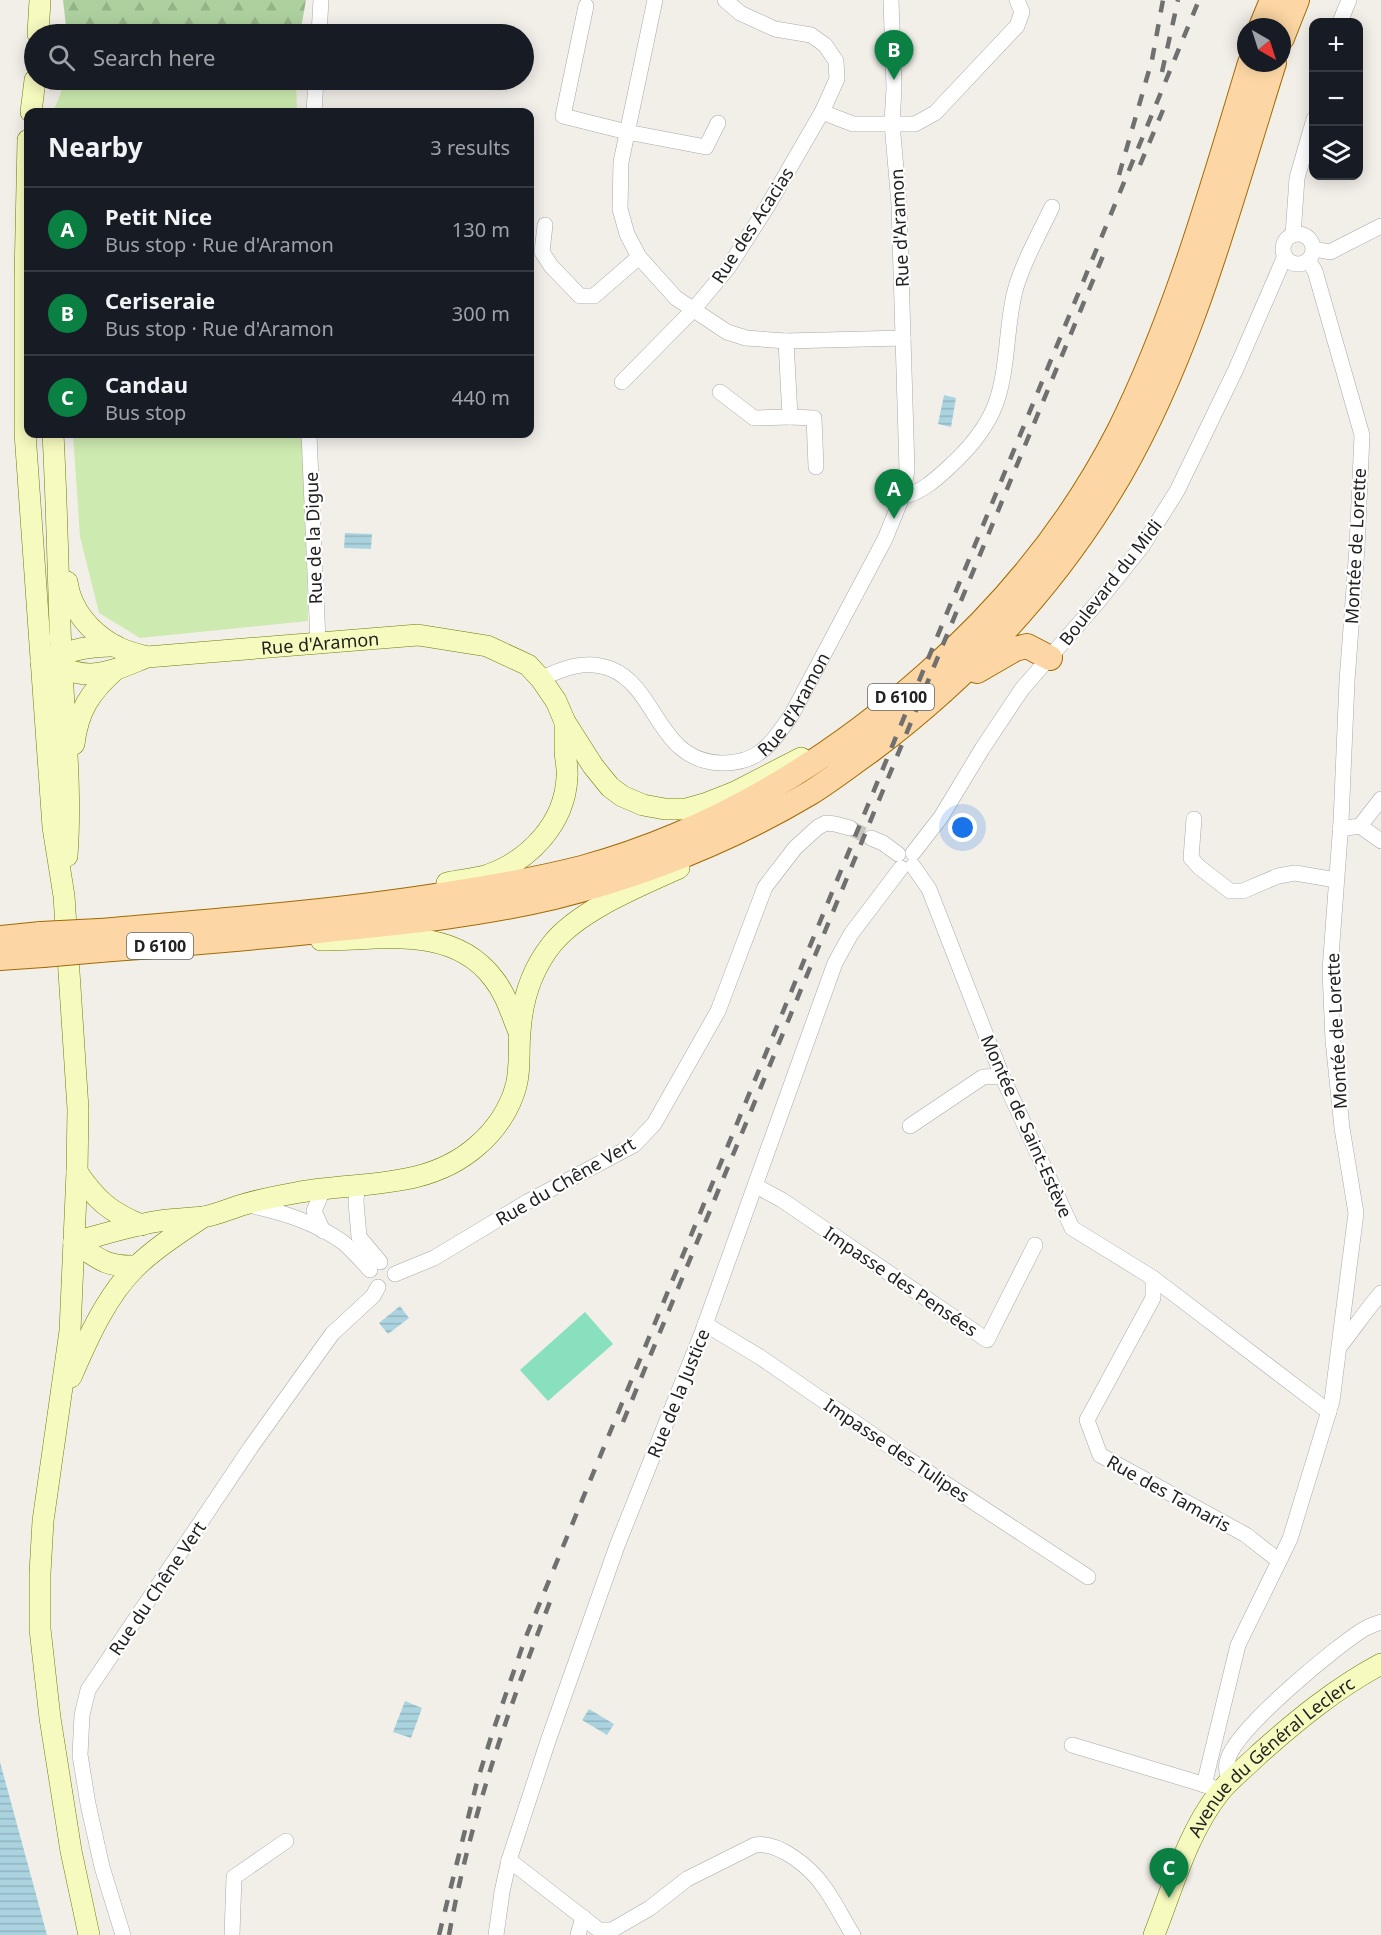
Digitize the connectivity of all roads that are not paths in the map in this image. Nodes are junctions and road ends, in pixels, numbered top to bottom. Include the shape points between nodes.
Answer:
1 (40, 0) edge
2 (321, 0) edge
3 (655, 0) edge
4 (725, 0) edge
5 (891, 0) edge
6 (1017, 0) edge
7 (1272, 0) edge
8 (1297, 0) edge
9 (1349, 0) edge
10 (586, 6) dead end
11 (1265, 18) edge
12 (1290, 18) edge
13 (1342, 18) edge
14 (39, 24) edge
15 (319, 24) edge
16 (1247, 72) edge
17 (1271, 72) edge
18 (34, 90) edge
19 (315, 90) edge
20 (34, 108) edge
21 (314, 108) edge
22 (822, 112) junction
23 (718, 123) dead end
24 (892, 123) junction
25 (1312, 126) edge
26 (627, 132) junction
27 (1052, 207) dead end
28 (545, 225) dead end
29 (1381, 226) edge
30 (1293, 235) junction
31 (1311, 255) junction
32 (1285, 256) junction
33 (639, 257) junction
34 (693, 310) junction
35 (903, 338) junction
36 (786, 341) junction
37 (622, 382) dead end
38 (720, 393) dead end
39 (790, 417) junction
40 (25, 438) edge
41 (53, 438) edge
42 (309, 438) edge
43 (816, 467) dead end
44 (902, 497) junction
45 (57, 510) junction
46 (318, 642) junction
47 (116, 646) junction
48 (147, 657) junction
49 (1050, 658) junction
50 (61, 661) junction
51 (41, 662) junction
52 (115, 670) junction
53 (541, 679) junction
54 (947, 690) junction
55 (565, 722) junction
56 (868, 724) junction
57 (68, 789) junction
58 (1381, 799) edge
59 (1194, 819) dead end
60 (1360, 826) junction
61 (850, 828) tunnel mouth
62 (1340, 829) junction
63 (724, 837) junction
64 (871, 838) tunnel mouth
65 (1381, 841) edge
66 (906, 860) junction
67 (1336, 880) junction
68 (64, 896) junction
69 (217, 931) junction
70 (0, 938) edge
71 (42, 945) junction
72 (0, 958) edge
73 (520, 1032) junction
74 (1002, 1076) junction
75 (910, 1126) dead end
76 (78, 1172) junction
77 (357, 1186) junction
78 (756, 1186) junction
79 (323, 1190) junction
80 (246, 1204) junction
81 (205, 1216) junction
82 (141, 1225) junction
83 (323, 1231) junction
84 (74, 1242) junction
85 (1035, 1245) dead end
86 (136, 1266) junction
87 (375, 1266) junction
88 (396, 1274) junction
89 (1153, 1278) junction
90 (378, 1287) junction
91 (1381, 1293) edge
92 (705, 1324) junction
93 (1340, 1346) junction
94 (61, 1400) junction
95 (1329, 1412) junction
96 (1279, 1561) junction
97 (1088, 1577) dead end
98 (1381, 1622) edge
99 (1381, 1664) edge
100 (1072, 1745) dead end
101 (1218, 1787) junction
102 (286, 1840) dead end
103 (509, 1860) junction
104 (583, 1917) junction
105 (89, 1935) edge
106 (123, 1935) edge
107 (232, 1935) edge
108 (496, 1935) edge
109 (578, 1935) edge
110 (853, 1935) edge
111 (1154, 1935) edge

1 - 14 main road
2 - 15 street
3 - 26 street
4 - 22 street, Rue des Acacias via 740,13 775,29 811,35 825,45 836,61 837,79
5 - 24 street, Rue d'Aramon
6 - 24 street via 1022,12 1017,27 935,113 915,124
7 - 11 main road
8 - 12 main road
9 - 13 street
10 - 26 street via 563,116
16 - 56 main road, D 6100 via 1186,269 1139,387 1097,471 1043,549 990,614 948,656
17 - 54 main road, D 6100 via 1193,315 1120,475 1049,579
18 - 20 main road
19 - 21 street
22 - 24 street via 853,124
22 - 34 street, Rue des Acacias via 728,268
23 - 26 street via 706,147
24 - 35 street, Rue d'Aramon
25 - 30 street via 1297,178
26 - 33 street via 621,162 620,209
27 - 44 street via 1014,294 997,403 987,423 959,458 930,484
28 - 33 street via 542,252 550,266 580,296 594,296
29 - 31 street via 1330,252
30 - 31 street via 1300,234 1312,242
30 - 32 street via 1286,240
31 - 32 street via 1302,264
31 - 62 street, Montée de Lorette via 1362,435
32 - 49 street, Boulevard du Midi via 1178,491 1143,545
33 - 34 street via 676,298
34 - 36 street via 726,332
34 - 37 street, Rue des Acacias
35 - 36 street
35 - 44 street, Rue d'Aramon via 907,470
36 - 39 street
38 - 39 street via 754,418
39 - 43 street via 814,418
40 - 51 main road
41 - 45 main road
42 - 46 street, Rue de la Digue
44 - 53 street, Rue d'Aramon via 885,539 792,714 764,751 748,760 712,763 681,750 626,678 612,669 577,665
45 - 47 main road, Rue d'Aramon via 74,606 93,629
45 - 50 main road
46 - 48 main road, Rue d'Aramon
46 - 53 main road, Rue d'Aramon via 418,635 488,645 528,665
47 - 48 main road, Rue d'Aramon
47 - 50 main road, Rue d'Aramon via 75,649
48 - 52 main road, Rue d'Aramon
49 - 54 main road via 1027,646 1015,649
49 - 66 street, Boulevard du Midi via 1022,689 941,817
50 - 51 main road, Rue d'Aramon
50 - 52 main road, Rue d'Aramon via 74,672
50 - 57 main road
51 - 68 main road via 54,826
52 - 57 main road, Rue d'Aramon via 87,701 77,724
53 - 55 main road
54 - 63 main road, D 6100 via 814,790
55 - 56 main road via 610,787 642,805 665,809 686,809 735,792
55 - 69 main road via 568,776 564,796 543,837 509,866 464,880
56 - 69 main road, D 6100 via 791,778 737,807 680,833 583,867 506,885
57 - 68 main road
58 - 60 street
59 - 67 street via 1191,858 1230,891 1243,891 1295,873
60 - 62 street
60 - 65 street
61 - 88 street, Rue du Chêne Vert via 826,823 819,827 795,848 765,887 718,1011 654,1124 634,1145 527,1202 434,1258
62 - 67 street, Montée de Lorette
63 - 69 main road, D 6100 via 643,870 554,896 441,919
63 - 73 main road via 680,867 623,893 553,942 531,978
64 - 66 street
66 - 74 street, Montée de Saint-Estève via 929,889
66 - 78 street, Rue de la Justice via 850,934 835,963
67 - 93 street, Montée de Lorette via 1330,970 1333,1040 1356,1213
68 - 76 main road via 78,1109
69 - 71 main road, D 6100, bridge
69 - 73 main road via 340,940 428,939 464,953 483,966 505,996
70 - 71 main road, D 6100
71 - 72 main road, D 6100
73 - 77 main road via 516,1087 494,1129 476,1147 433,1172
74 - 75 street via 983,1077
74 - 89 street, Montée de Saint-Estève via 1072,1228
76 - 82 main road via 92,1194 119,1216
76 - 84 main road
77 - 79 main road
77 - 87 street via 359,1237
78 - 85 street, Impasse des Pensées via 987,1340
78 - 92 street, Rue de la Justice
79 - 80 main road
79 - 83 street via 314,1211
80 - 81 main road
80 - 83 street via 286,1213
81 - 82 main road
81 - 86 main road
82 - 84 main road
83 - 87 street
84 - 86 main road via 114,1266
84 - 94 main road via 70,1330
86 - 94 main road via 105,1306
87 - 88 street via 388,1263
87 - 90 street via 371,1282
88 - 90 street via 390,1286
89 - 95 street, Montée de Saint-Estève
89 - 96 street, Rue des Tamaris via 1153,1298 1087,1420 1100,1455 1246,1535
90 - 106 street, Rue du Chêne Vert via 332,1335 88,1690 80,1755 102,1867
91 - 93 street
92 - 97 street, Impasse des Tulipes
92 - 103 street, Rue de la Justice via 617,1546
93 - 95 street, Montée de Lorette
94 - 105 main road via 43,1521 40,1629 71,1851
95 - 96 street, Montée de Lorette via 1290,1539
96 - 101 street, Montée de Lorette via 1238,1646
98 - 101 street via 1322,1661 1250,1728 1235,1745
99 - 101 main road, Avenue du Général Leclerc via 1316,1706
100 - 101 street
101 - 111 main road, Avenue du Général Leclerc via 1189,1844
102 - 107 street via 234,1877
103 - 104 street
103 - 108 street, Rue de la Justice
104 - 109 street
104 - 110 street via 598,1930 612,1930 650,1908 687,1879 765,1843 784,1850 823,1884

